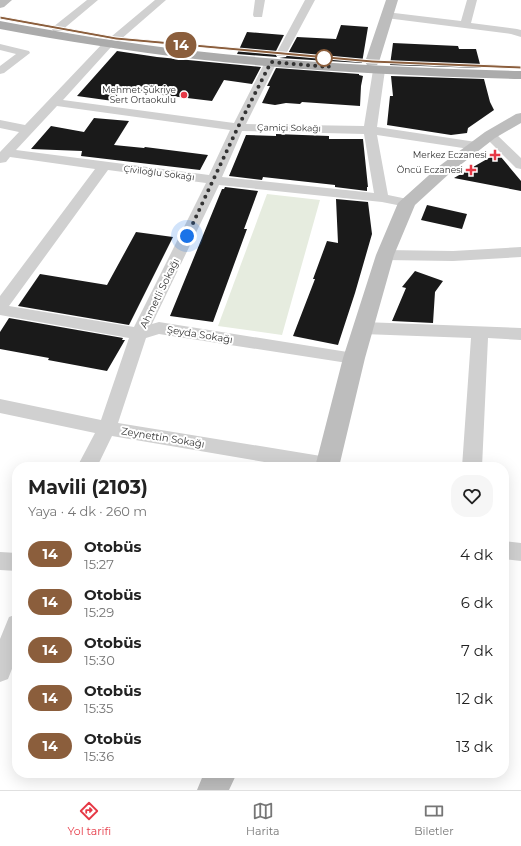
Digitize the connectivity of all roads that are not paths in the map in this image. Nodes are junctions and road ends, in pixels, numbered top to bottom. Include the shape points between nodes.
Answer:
1 (6, 0) edge
2 (94, 0) edge
3 (161, 0) edge
4 (260, 0) edge
5 (310, 0) edge
6 (392, 0) edge
7 (472, 0) edge
8 (0, 4) edge
9 (258, 15) dead end
10 (386, 15) junction
11 (0, 18) edge
12 (521, 23) edge
13 (465, 24) junction
14 (0, 25) edge
15 (56, 29) junction
16 (517, 33) edge
17 (112, 41) junction
18 (0, 47) edge
19 (276, 58) junction
20 (375, 66) junction
21 (521, 67) edge
22 (0, 71) edge
23 (521, 75) edge
24 (55, 102) junction
25 (521, 117) edge
26 (0, 124) edge
27 (238, 127) junction
28 (29, 130) junction
29 (370, 130) junction
30 (483, 140) junction
31 (3, 156) edge
32 (521, 165) edge
33 (104, 166) junction
34 (214, 180) junction
35 (382, 198) junction
36 (407, 203) junction
37 (521, 252) edge
38 (385, 255) junction
39 (0, 309) edge
40 (363, 328) junction
41 (480, 333) junction
42 (139, 334) junction
43 (521, 334) edge
44 (354, 358) junction
45 (0, 406) edge
46 (103, 435) junction
47 (90, 462) edge
48 (298, 462) edge
49 (328, 462) edge
50 (472, 462) edge
51 (509, 551) edge
52 (521, 552) edge
53 (0, 561) edge
54 (12, 562) edge
55 (12, 638) edge
56 (0, 671) edge
57 (219, 778) edge
58 (213, 790) edge

1 - 8 street
2 - 15 street
3 - 17 street
4 - 9 street
5 - 19 street, Ahmetli Sokağı
6 - 10 street
7 - 13 street
10 - 13 street
10 - 20 street
11 - 15 main road
12 - 16 street
13 - 16 street
14 - 17 main road via 53,36
15 - 17 main road
17 - 19 main road
17 - 24 street
18 - 22 street via 25,53
19 - 20 main road
19 - 27 street, Ahmetli Sokağı
20 - 21 main road
20 - 23 main road
20 - 29 street
24 - 27 street, Çamiçi Sokağı
24 - 28 street
25 - 30 street
26 - 28 street
27 - 29 street, Çamiçi Sokağı
27 - 34 street, Ahmetli Sokağı
28 - 31 street
29 - 30 street, Çamiçi Sokağı
29 - 35 street
30 - 32 street
30 - 36 street
31 - 33 street, Çiviloğlu Sokağı
33 - 34 street, Çiviloğlu Sokağı
33 - 39 street
34 - 35 street, Çiviloğlu Sokağı
34 - 42 street, Ahmetli Sokağı
35 - 36 street, Çiviloğlu Sokağı
36 - 38 street
37 - 38 street via 422,258
38 - 40 street
39 - 42 street, Şeyda Sokağı
40 - 41 street
40 - 44 street
41 - 43 street
41 - 50 street
42 - 44 street, Şeyda Sokağı via 159,328
42 - 46 street, Ahmetli Sokağı
44 - 49 street
45 - 46 street, Zeynettin Sokağı
46 - 47 street, Ahmetli Sokağı
46 - 48 street, Zeynettin Sokağı
51 - 52 street
53 - 54 street
55 - 56 street
57 - 58 street

